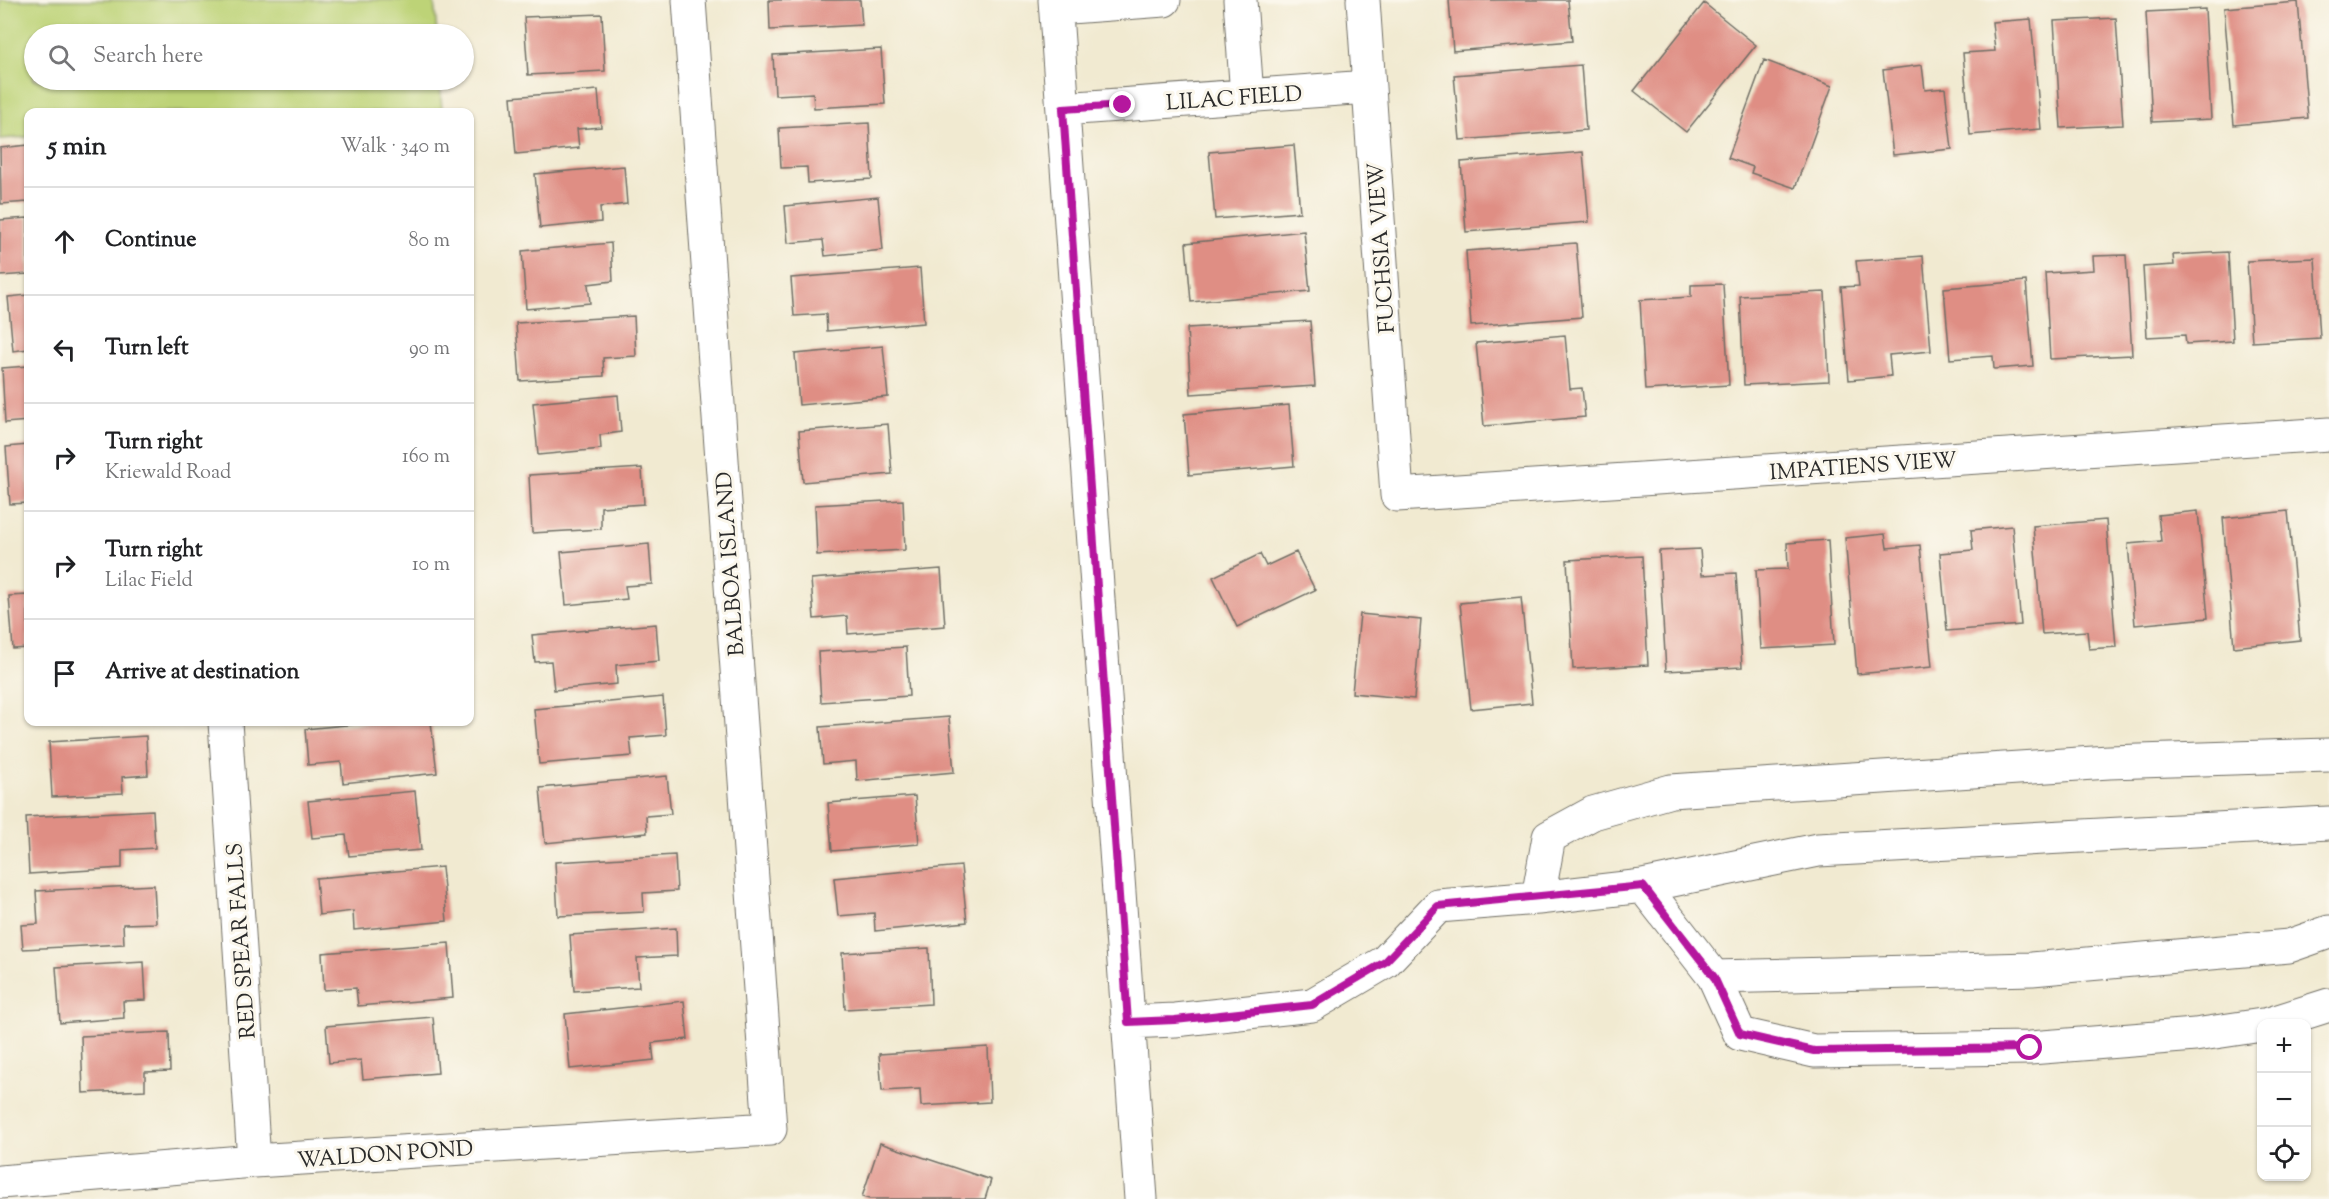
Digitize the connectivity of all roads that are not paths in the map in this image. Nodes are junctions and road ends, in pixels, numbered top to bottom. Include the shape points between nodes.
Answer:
1 (689, 0) edge
2 (1164, 0) edge
3 (1240, 0) edge
4 (1363, 0) edge
5 (1055, 4) edge
6 (1368, 87) junction
7 (1247, 96) junction
8 (1063, 109) junction
9 (2329, 434) edge
10 (1397, 495) joint
11 (225, 726) edge
12 (2329, 755) edge
13 (2329, 823) edge
14 (1643, 886) junction
15 (1538, 898) junction
16 (2329, 932) edge
17 (1714, 977) junction
18 (2329, 1005) edge
19 (2282, 1019) edge
20 (1128, 1022) junction
21 (2257, 1026) edge
22 (770, 1129) joint
23 (254, 1161) junction
24 (0, 1182) edge
25 (1141, 1199) edge

1 - 22 street, BALBOA ISLAND
2 - 5 street
3 - 7 street
4 - 6 street, FUCHSIA VIEW
5 - 8 street
6 - 7 street, LILAC FIELD
6 - 10 street, FUCHSIA VIEW
7 - 8 street, LILAC FIELD
8 - 20 street
9 - 10 street, IMPATIENS VIEW
11 - 23 street, RED SPEAR FALLS
12 - 15 street via 2109,762 1671,791 1593,813 1549,837
13 - 14 street via 1818,850
14 - 15 street
14 - 17 street
15 - 20 street via 1438,906 1385,962 1312,1005
16 - 17 street via 2289,946 2032,969
17 - 21 street via 1740,1034 1814,1051 2030,1048 2195,1035
18 - 19 street
20 - 25 street
22 - 23 street, WALDON POND
23 - 24 street, WALDON POND

